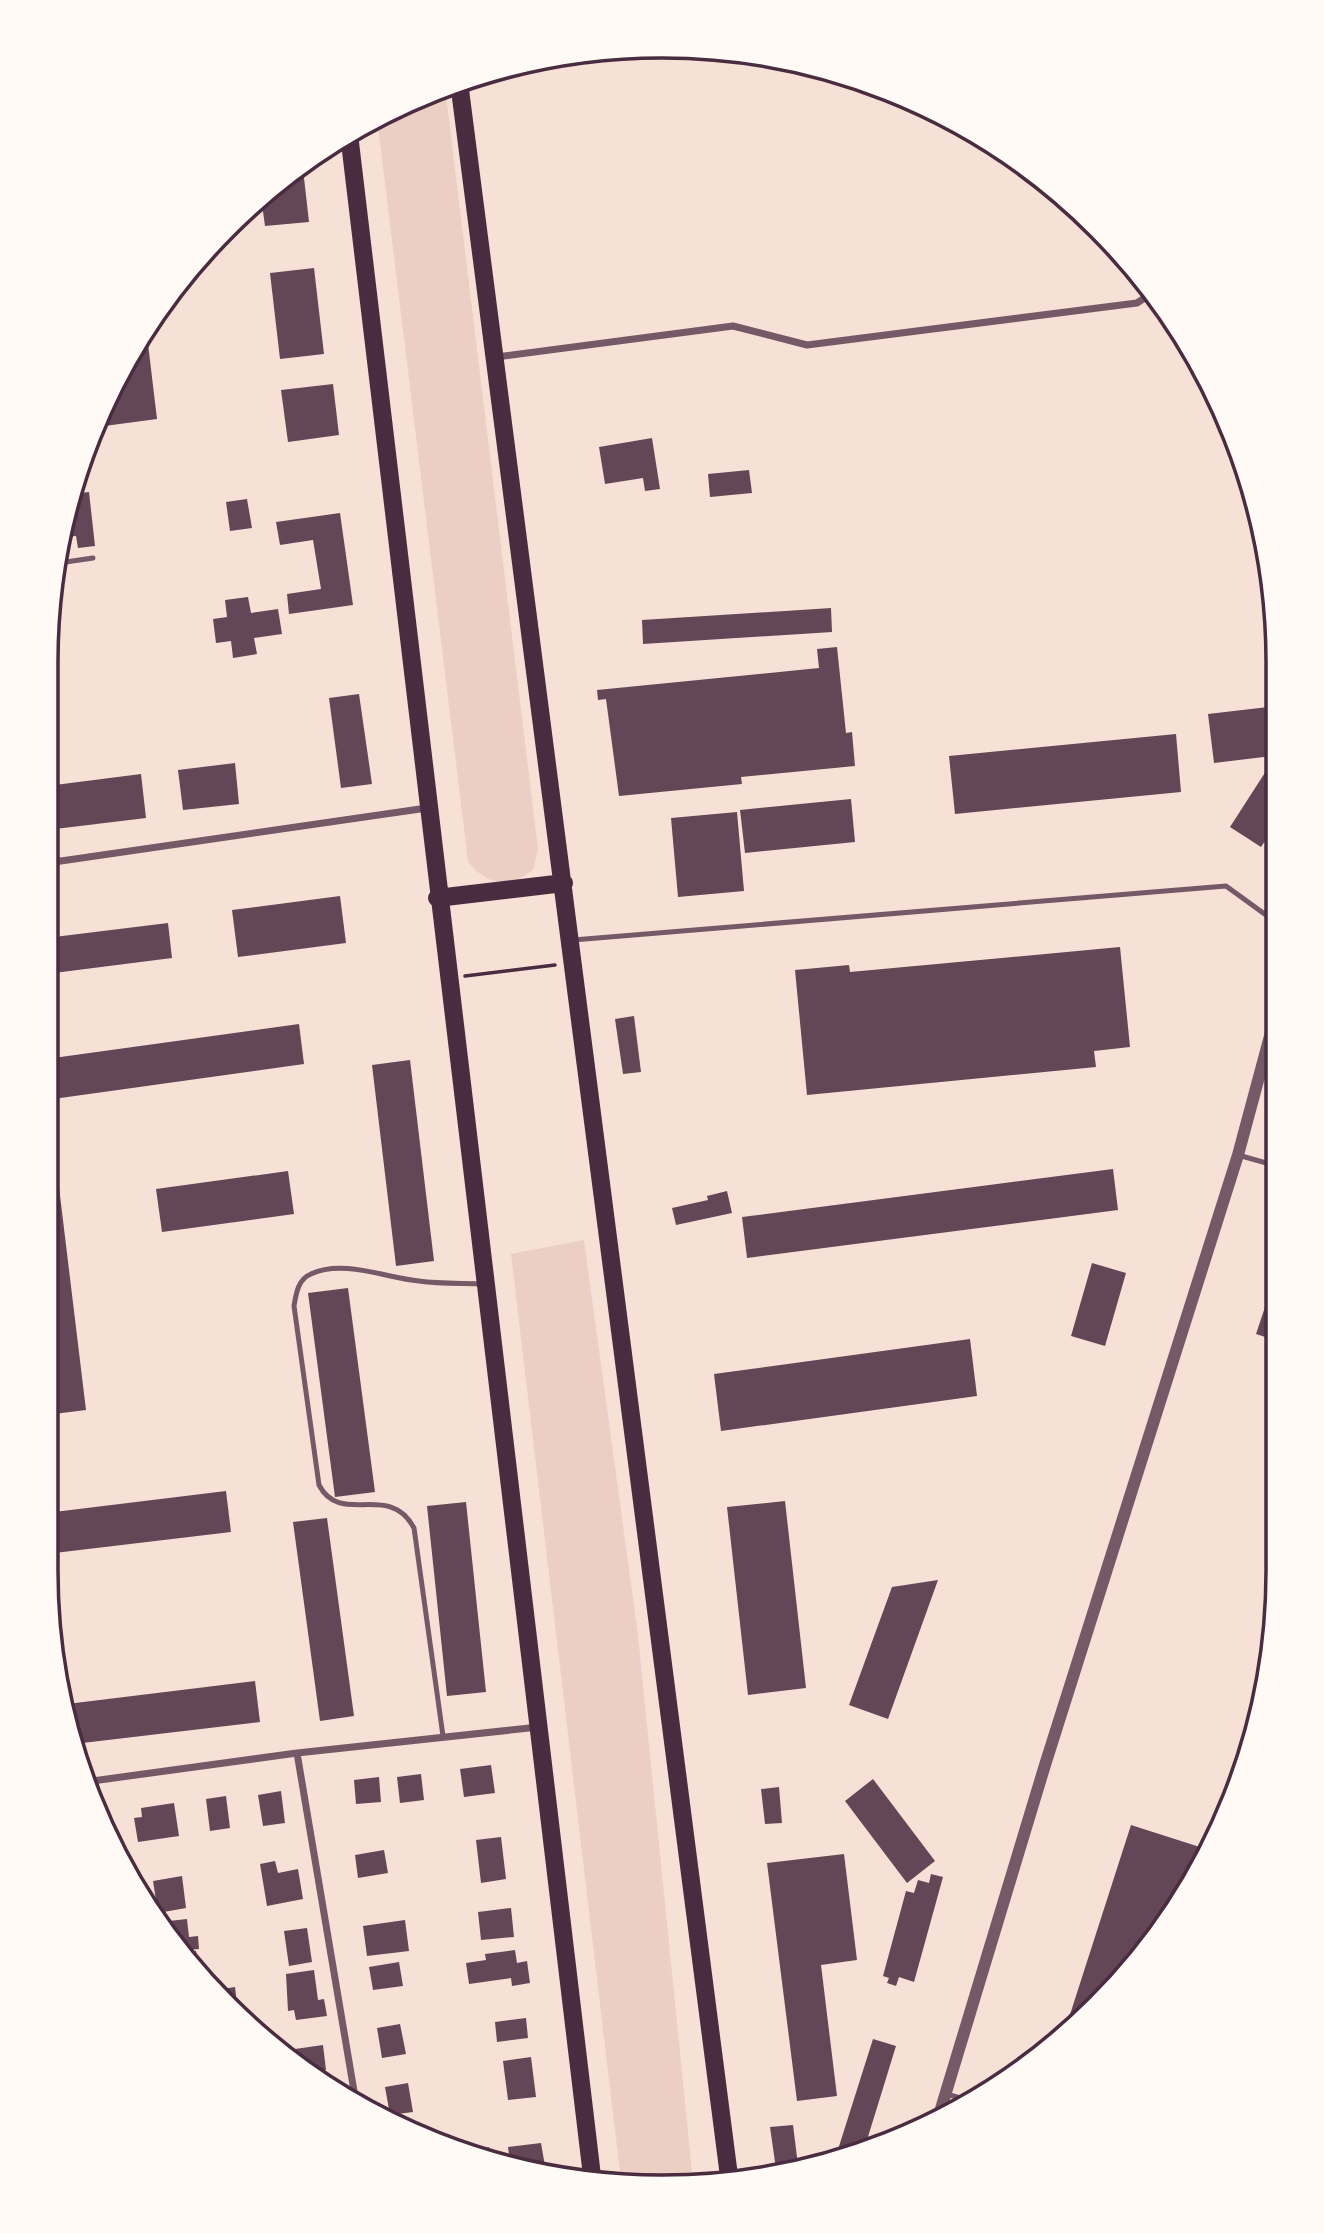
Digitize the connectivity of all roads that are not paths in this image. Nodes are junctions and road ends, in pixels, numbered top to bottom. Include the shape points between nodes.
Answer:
1 (460, 93) edge
2 (350, 145) edge
3 (1144, 298) edge
4 (496, 357) junction
5 (93, 558) dead end
6 (66, 562) edge
7 (429, 808) junction
8 (58, 861) edge
9 (564, 883) junction
10 (437, 898) junction
11 (1266, 915) edge
12 (570, 940) junction
13 (1266, 1051) edge
14 (1238, 1155) junction
15 (1266, 1164) edge
16 (487, 1284) junction
17 (538, 1727) junction
18 (443, 1735) junction
19 (298, 1753) junction
20 (96, 1781) edge
21 (354, 2090) edge
22 (946, 2094) junction
23 (958, 2097) edge
24 (942, 2106) edge
25 (591, 2171) edge
26 (728, 2171) edge

1 - 4 main road
2 - 7 main road
3 - 4 street via 1137,303 807,345 733,326
4 - 9 main road
5 - 6 lane
7 - 8 street
7 - 10 main road
9 - 10 main road
9 - 12 main road
10 - 16 main road
11 - 12 lane via 1226,886
12 - 26 main road
13 - 14 street
14 - 15 lane
14 - 22 street
16 - 17 main road
16 - 18 lane via 418,1281 332,1269 303,1280 295,1306 324,1496 337,1504 400,1508 414,1528
17 - 18 street
17 - 25 main road
18 - 19 street
19 - 20 street
19 - 21 street
22 - 23 lane
22 - 24 street

